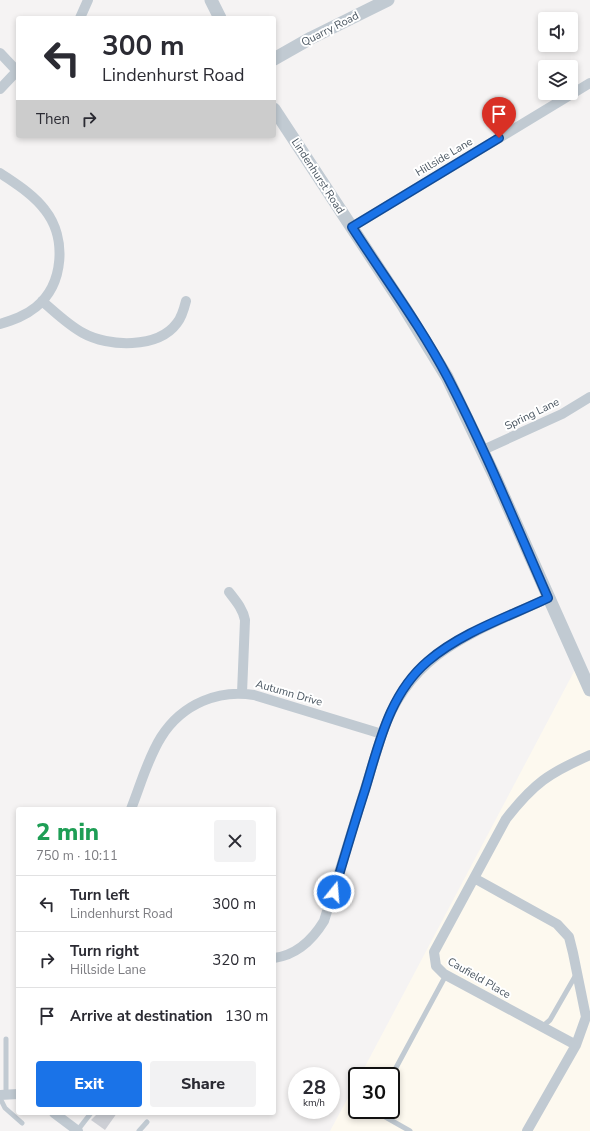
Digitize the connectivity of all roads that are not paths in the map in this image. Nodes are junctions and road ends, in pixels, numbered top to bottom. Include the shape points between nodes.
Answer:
1 (88, 0) edge
2 (211, 0) edge
3 (388, 0) edge
4 (81, 16) edge
5 (219, 16) edge
6 (0, 53) edge
7 (276, 58) edge
8 (16, 69) edge
9 (16, 71) edge
10 (590, 83) edge
11 (0, 89) edge
12 (276, 112) edge
13 (0, 173) edge
14 (352, 227) junction
15 (42, 301) junction
16 (186, 301) dead end
17 (0, 324) edge
18 (590, 396) edge
19 (482, 450) junction
20 (229, 592) dead end
21 (548, 598) junction
22 (590, 690) edge
23 (242, 693) junction
24 (382, 734) junction
25 (590, 755) edge
26 (132, 807) edge
27 (474, 878) junction
28 (276, 957) edge
29 (577, 972) junction
30 (446, 975) junction
31 (587, 1004) edge
32 (542, 1027) junction
33 (6, 1039) dead end
34 (576, 1045) junction
35 (396, 1067) edge
36 (16, 1094) edge
37 (2, 1096) edge
38 (57, 1115) edge
39 (90, 1115) edge
40 (389, 1119) edge
41 (147, 1122) dead end
42 (22, 1123) dead end
43 (78, 1131) edge
44 (139, 1131) edge
45 (410, 1131) edge
46 (527, 1131) edge

1 - 4 street
2 - 5 street
3 - 7 street, Quarry Road
6 - 8 street
9 - 11 street
10 - 14 street, Hillside Lane
12 - 14 street, Lindenhurst Road
13 - 15 street via 36,199 56,229 60,253 58,268 54,282
14 - 19 street, Lindenhurst Road via 431,349
15 - 16 street via 84,333 97,339 120,343 142,342 168,332 181,317
15 - 17 street via 16,319
18 - 19 street, Spring Lane via 562,414
19 - 21 street, Lindenhurst Road
20 - 23 street via 237,601 245,620
21 - 22 street, Lindenhurst Road
21 - 24 street via 450,645 427,662 401,691
23 - 24 street, Autumn Drive
23 - 26 street, Autumn Drive via 210,698 182,712 170,723 155,748
24 - 28 street via 324,921 317,932 298,950
25 - 27 street, Caufield Place via 558,769 539,782 519,802 506,819
27 - 29 street via 557,924 569,937
27 - 30 street, Caufield Place via 434,952 436,966
29 - 31 street
29 - 32 lane via 550,1020
30 - 32 street, Caufield Place
30 - 35 lane
31 - 34 street via 586,1017
32 - 34 street, Caufield Place
33 - 37 lane
34 - 46 street
36 - 37 street
37 - 42 lane via 5,1108
38 - 43 street
39 - 43 lane
40 - 45 lane
41 - 44 lane

